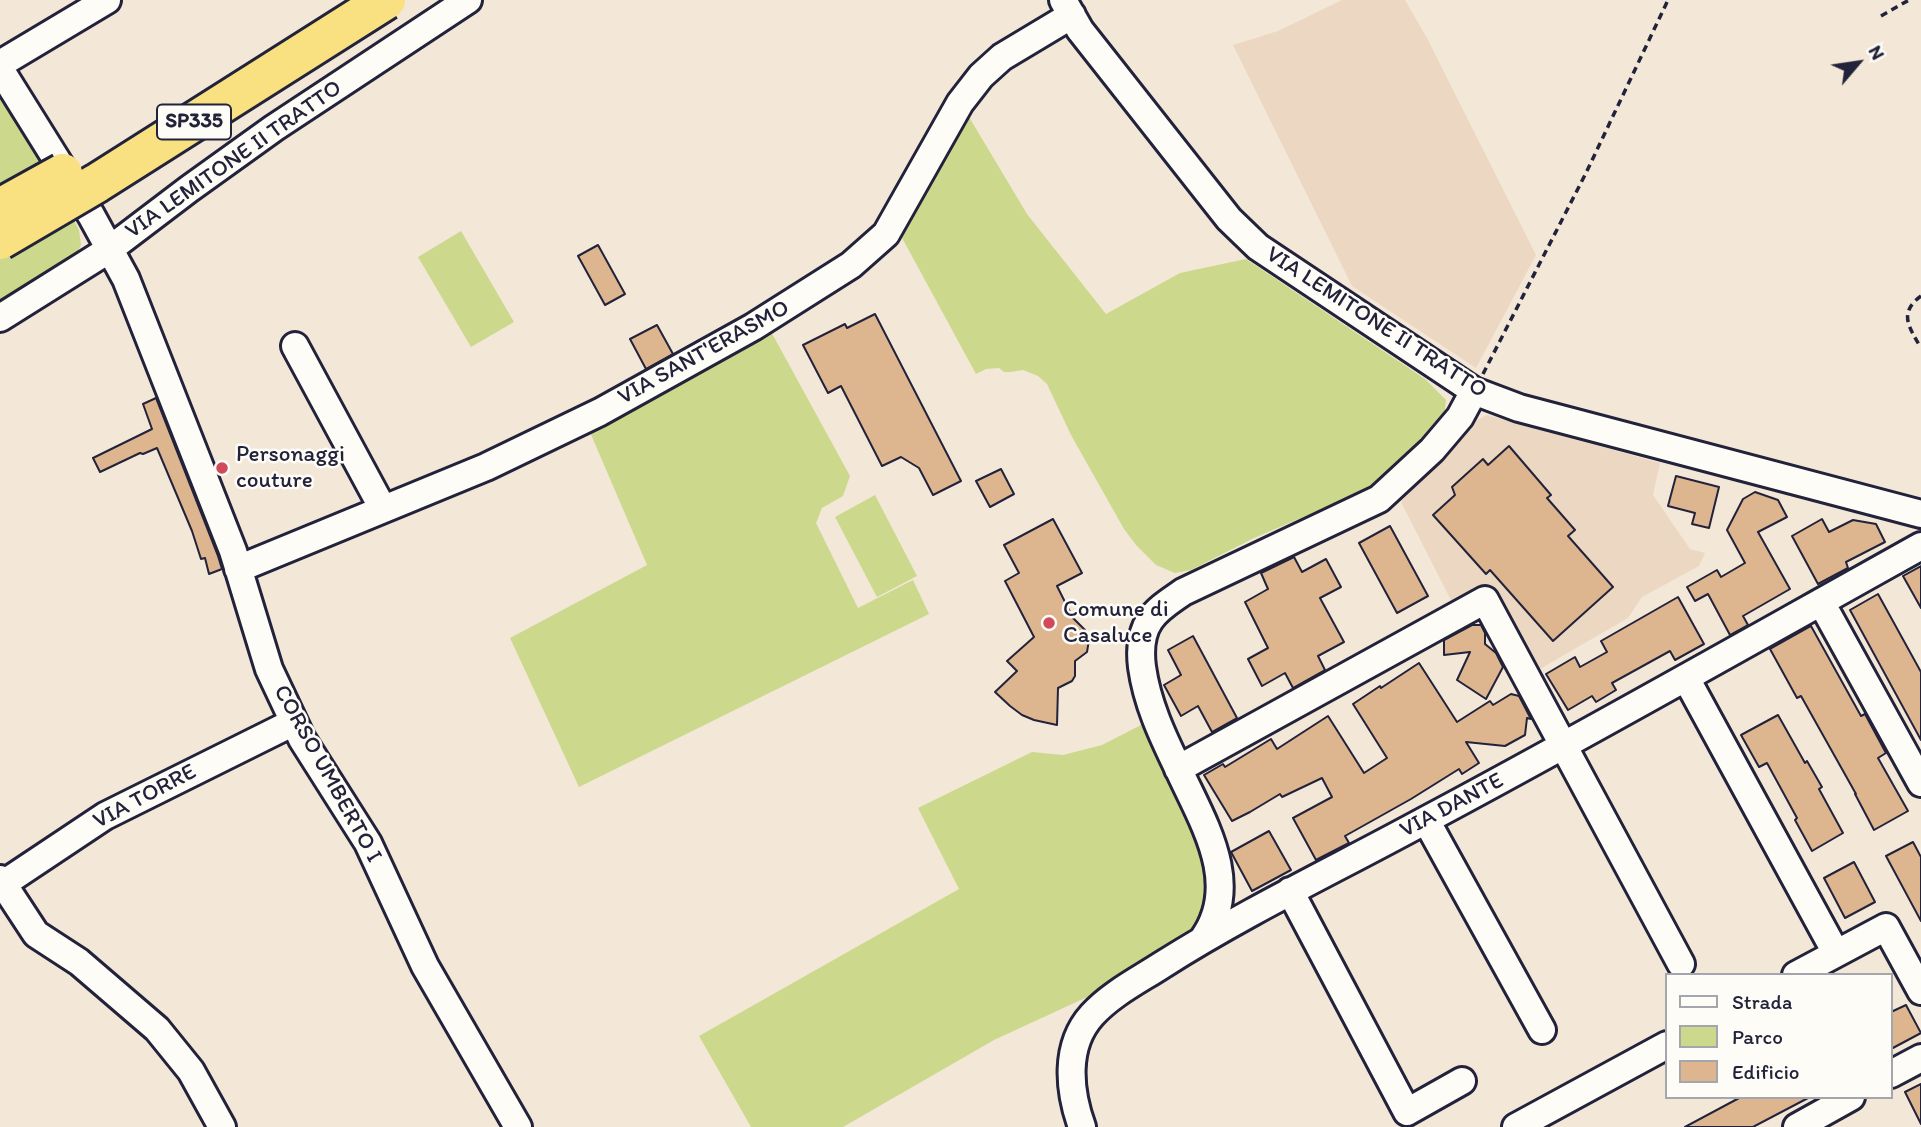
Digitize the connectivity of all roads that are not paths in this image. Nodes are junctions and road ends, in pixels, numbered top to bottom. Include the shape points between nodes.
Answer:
1 (107, 0) edge
2 (345, 0) edge
3 (386, 0) edge
4 (468, 0) edge
5 (1067, 7) edge
6 (0, 67) edge
7 (0, 208) edge
8 (0, 240) edge
9 (110, 249) junction
10 (0, 318) edge
11 (295, 346) dead end
12 (1474, 391) junction
13 (383, 509) junction
14 (1921, 514) edge
15 (1921, 546) edge
16 (239, 569) junction
17 (1821, 602) junction
18 (1686, 678) junction
19 (294, 722) junction
20 (1563, 745) junction
21 (1914, 756) edge
22 (1178, 769) junction
23 (1921, 783) edge
24 (1426, 820) junction
25 (1, 883) edge
26 (1290, 891) junction
27 (1203, 939) junction
28 (1836, 953) junction
29 (1681, 964) dead end
30 (1800, 973) edge
31 (1921, 991) edge
32 (1542, 1030) dead end
33 (1666, 1046) edge
34 (1921, 1058) edge
35 (1893, 1073) edge
36 (1462, 1081) dead end
37 (1848, 1099) edge
38 (1808, 1124) edge
39 (222, 1127) edge
40 (519, 1127) edge
41 (1082, 1127) edge
42 (1516, 1127) edge

1 - 6 street
2 - 7 highway, SP335, bridge
3 - 8 highway, SP335, bridge
4 - 9 street, VIA LEMITONE II TRATTO via 274,128
5 - 12 street, VIA LEMITONE II TRATTO via 1080,30 1229,219 1258,247
5 - 13 street, VIA SANT'ERASMO via 981,76 960,103 886,234 851,265 753,327 600,412 486,467
6 - 9 street, CORSO UMBERTO I
9 - 10 street, VIA LEMITONE II TRATTO
9 - 16 street, CORSO UMBERTO I via 127,279
11 - 13 street
12 - 14 street, VIA LEMITONE II TRATTO via 1519,408
12 - 22 street via 1460,417 1432,450 1379,499 1200,583 1151,619 1142,644 1145,684
13 - 16 street, VIA SANT'ERASMO
15 - 17 street, VIA DANTE
16 - 19 street, CORSO UMBERTO I via 268,669
17 - 18 street, VIA DANTE
17 - 21 street
18 - 20 street, VIA DANTE
18 - 28 street
19 - 25 street, VIA TORRE via 105,816
19 - 40 street, CORSO UMBERTO I via 368,843 425,965
20 - 22 street via 1485,600
20 - 24 street, VIA DANTE
20 - 29 street
21 - 23 street
22 - 27 street via 1210,838 1220,875 1218,910
24 - 26 street, VIA DANTE
24 - 32 street
25 - 39 street via 36,934 79,962 157,1029 191,1071
26 - 27 street, VIA DANTE
26 - 36 street via 1407,1112
27 - 41 street, VIA DANTE via 1110,999 1084,1024 1071,1075
28 - 30 street
28 - 31 street via 1886,927
33 - 42 street
34 - 35 street
37 - 38 street

